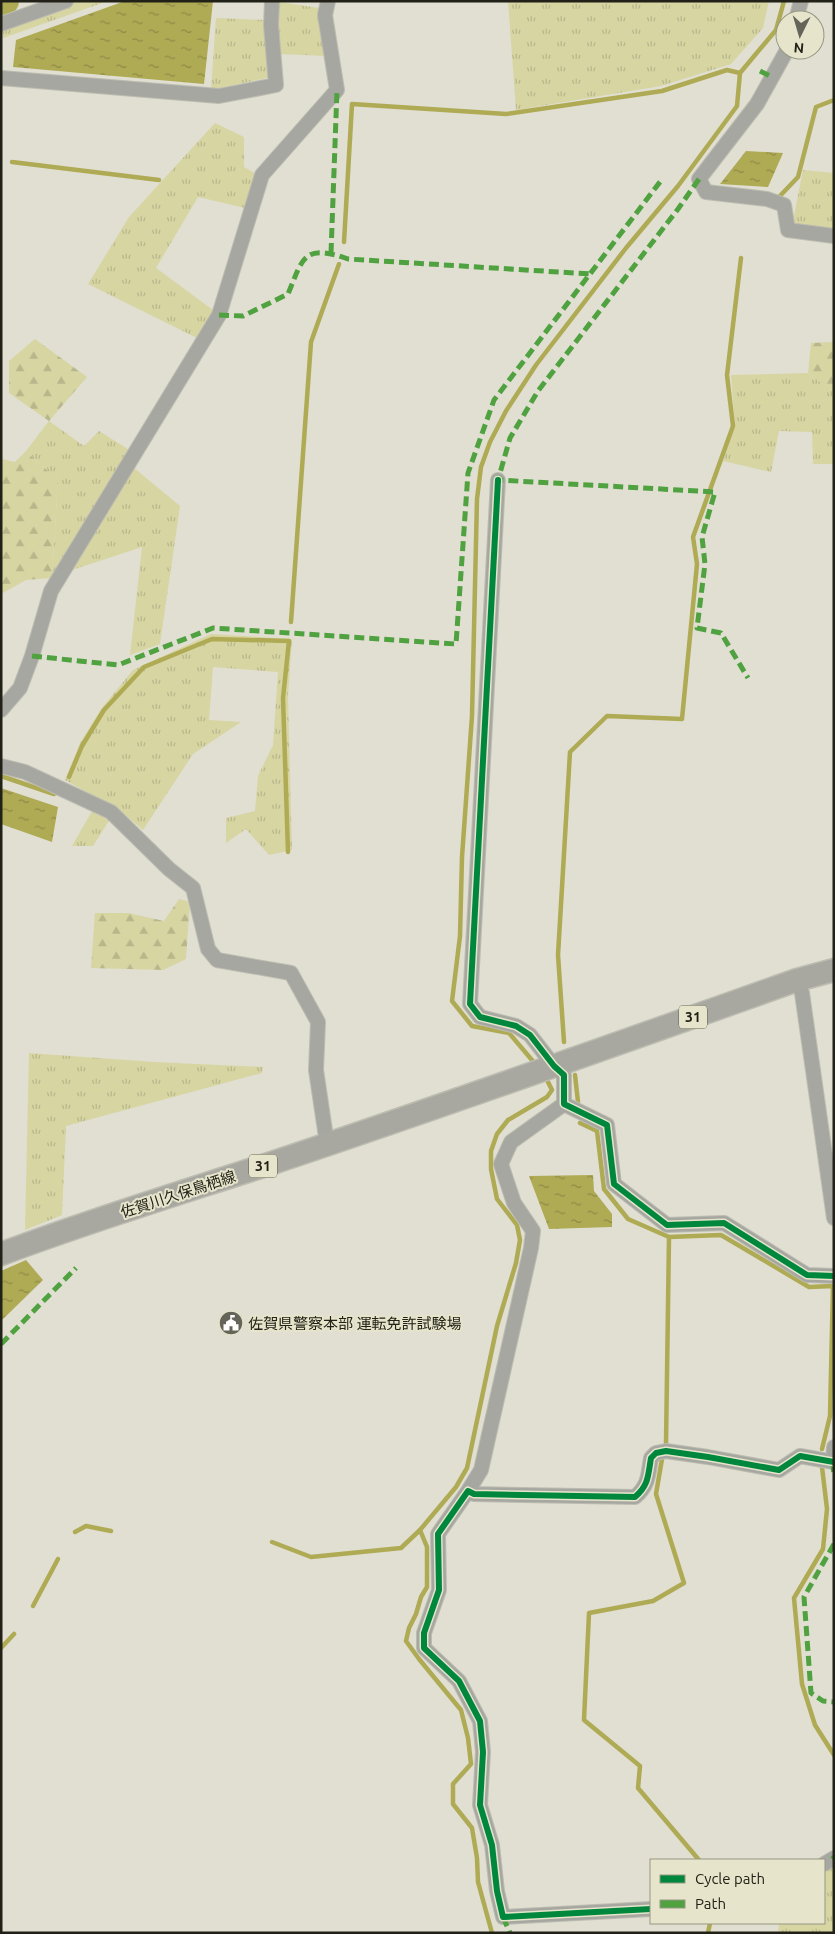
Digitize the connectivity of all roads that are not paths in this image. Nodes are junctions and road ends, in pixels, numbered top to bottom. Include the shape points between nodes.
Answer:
1 (66, 1) edge
2 (272, 1) edge
3 (328, 1) edge
4 (1, 24) edge
5 (781, 60) edge
6 (1, 78) edge
7 (834, 236) edge
8 (498, 480) dead end
9 (1, 710) edge
10 (1, 766) edge
11 (834, 970) edge
12 (797, 980) junction
13 (554, 1066) junction
14 (564, 1104) junction
15 (327, 1144) junction
16 (834, 1218) edge
17 (1, 1254) edge
18 (834, 1276) edge
19 (834, 1447) edge
20 (833, 1462) edge
21 (468, 1491) junction
22 (650, 1909) edge

1 - 4 street
2 - 6 street via 270,25 276,85 219,96
3 - 9 street via 324,14 337,90 262,175 219,315 51,591 20,688
5 - 7 street via 757,104 699,179 706,192 767,199 784,205 788,230
8 - 13 street via 470,1004 480,1017 516,1026 530,1035
10 - 15 street via 26,772 111,812 169,870 192,888 208,949 217,960 291,973 318,1022 316,1070
11 - 12 main road, 31
12 - 13 main road, 31
12 - 16 street via 802,993
13 - 14 street via 564,1075
13 - 15 main road, 佐賀川久保鳥栖線 / 31
14 - 18 street via 607,1125 614,1184 666,1225 724,1223 807,1275
14 - 21 street via 511,1142 501,1164 514,1203 533,1231 481,1470
15 - 17 main road, 佐賀川久保鳥栖線 / 31
19 - 20 street
20 - 21 street via 800,1456 779,1470 666,1451 651,1458 647,1482 635,1497 474,1494
21 - 22 street via 438,1534 439,1590 424,1633 424,1648 459,1681 480,1721 483,1752 480,1805 492,1845 503,1918

